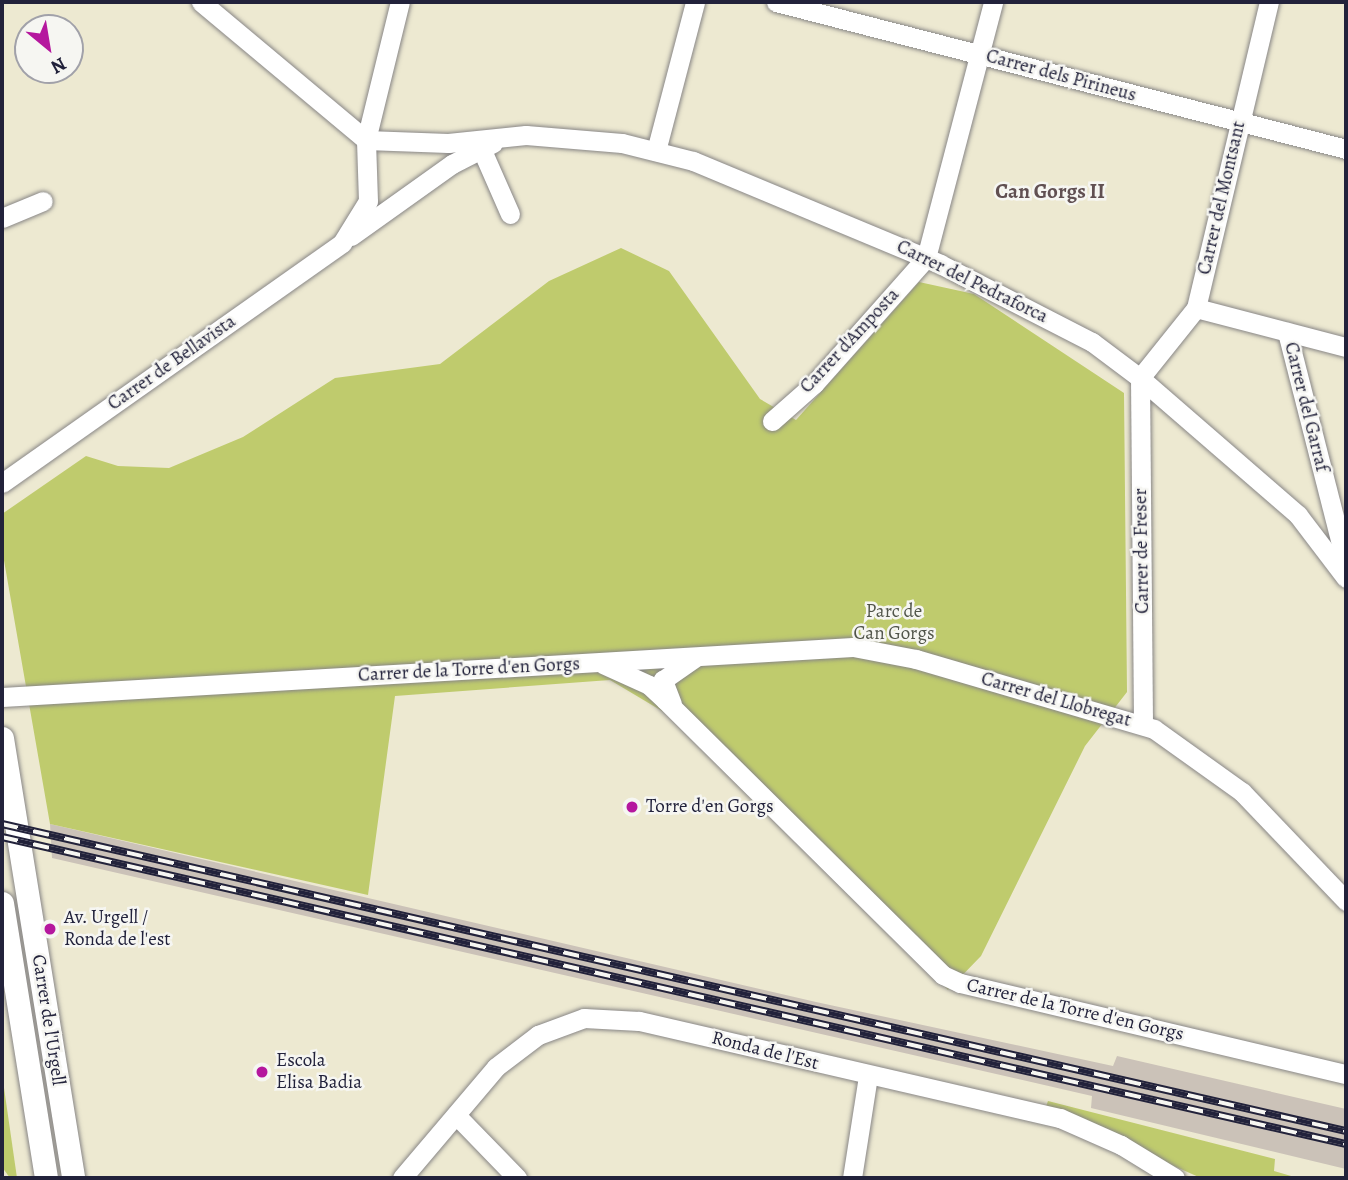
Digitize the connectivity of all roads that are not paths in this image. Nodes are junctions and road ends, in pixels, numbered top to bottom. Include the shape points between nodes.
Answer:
1 (201, 2) edge
2 (400, 2) edge
3 (695, 2) edge
4 (776, 2) edge
5 (992, 2) edge
6 (1269, 2) edge
7 (979, 54) junction
8 (1240, 124) junction
9 (517, 136) junction
10 (366, 140) junction
11 (481, 148) junction
12 (1346, 149) edge
13 (656, 151) junction
14 (43, 201) dead end
15 (510, 214) dead end
16 (2, 218) edge
17 (342, 243) junction
18 (926, 258) junction
19 (1196, 308) junction
20 (1287, 332) junction
21 (1346, 347) edge
22 (1140, 378) junction
23 (772, 421) dead end
24 (2, 483) edge
25 (1346, 564) edge
26 (1346, 578) edge
27 (702, 655) junction
28 (599, 662) junction
29 (2, 697) edge
30 (676, 711) junction
31 (1143, 725) junction
32 (2, 738) edge
33 (1346, 901) edge
34 (2, 903) edge
35 (1346, 1074) edge
36 (868, 1076) junction
37 (456, 1115) junction
38 (46, 1178) edge
39 (73, 1178) edge
40 (402, 1178) edge
41 (517, 1178) edge
42 (852, 1178) edge
43 (1175, 1178) edge

1 - 10 street
2 - 10 street, Carrer de Bellavista
3 - 13 street
4 - 7 street, Carrer dels Pirineus
5 - 7 street
6 - 8 street, Carrer del Montsant
7 - 8 street, Carrer dels Pirineus
7 - 18 street
8 - 12 street, Carrer dels Pirineus
8 - 19 street, Carrer del Montsant
9 - 10 street via 448,143
9 - 11 street, Carrer de Bellavista
9 - 13 street, Carrer del Pedraforca via 622,143
10 - 17 street, Carrer de Bellavista via 368,201
11 - 15 street
11 - 17 street, Carrer de Bellavista
13 - 18 street, Carrer del Pedraforca via 693,161
14 - 16 street
17 - 24 street, Carrer de Bellavista
18 - 22 street, Carrer del Pedraforca via 1092,342
18 - 23 street, Carrer d'Amposta via 814,384
19 - 20 street
19 - 22 street, Carrer del Montsant
20 - 21 street
20 - 25 street, Carrer del Garraf
22 - 26 street, Carrer del Pedraforca via 1298,515
22 - 31 street, Carrer de Freser
27 - 28 street, Carrer del Llobregat
27 - 30 street, Carrer del Llobregat via 663,680
27 - 31 street, Carrer del Llobregat via 853,647 916,659
28 - 29 street, Carrer de la Torre d'en Gorgs
28 - 30 street, Carrer de la Torre d'en Gorgs via 649,685
30 - 35 street, Carrer de la Torre d'en Gorgs via 943,975 960,983
31 - 33 street, Carrer del Llobregat via 1203,760 1242,792
32 - 39 street, Carrer de l'Urgell
34 - 38 street, Carrer de l'Urgell
36 - 37 street, Ronda de l'Est via 639,1021 584,1018 538,1035 496,1067
36 - 42 street
36 - 43 street, Ronda de l'Est via 1060,1118 1121,1145
37 - 40 street, Ronda de l'Est
37 - 41 street

